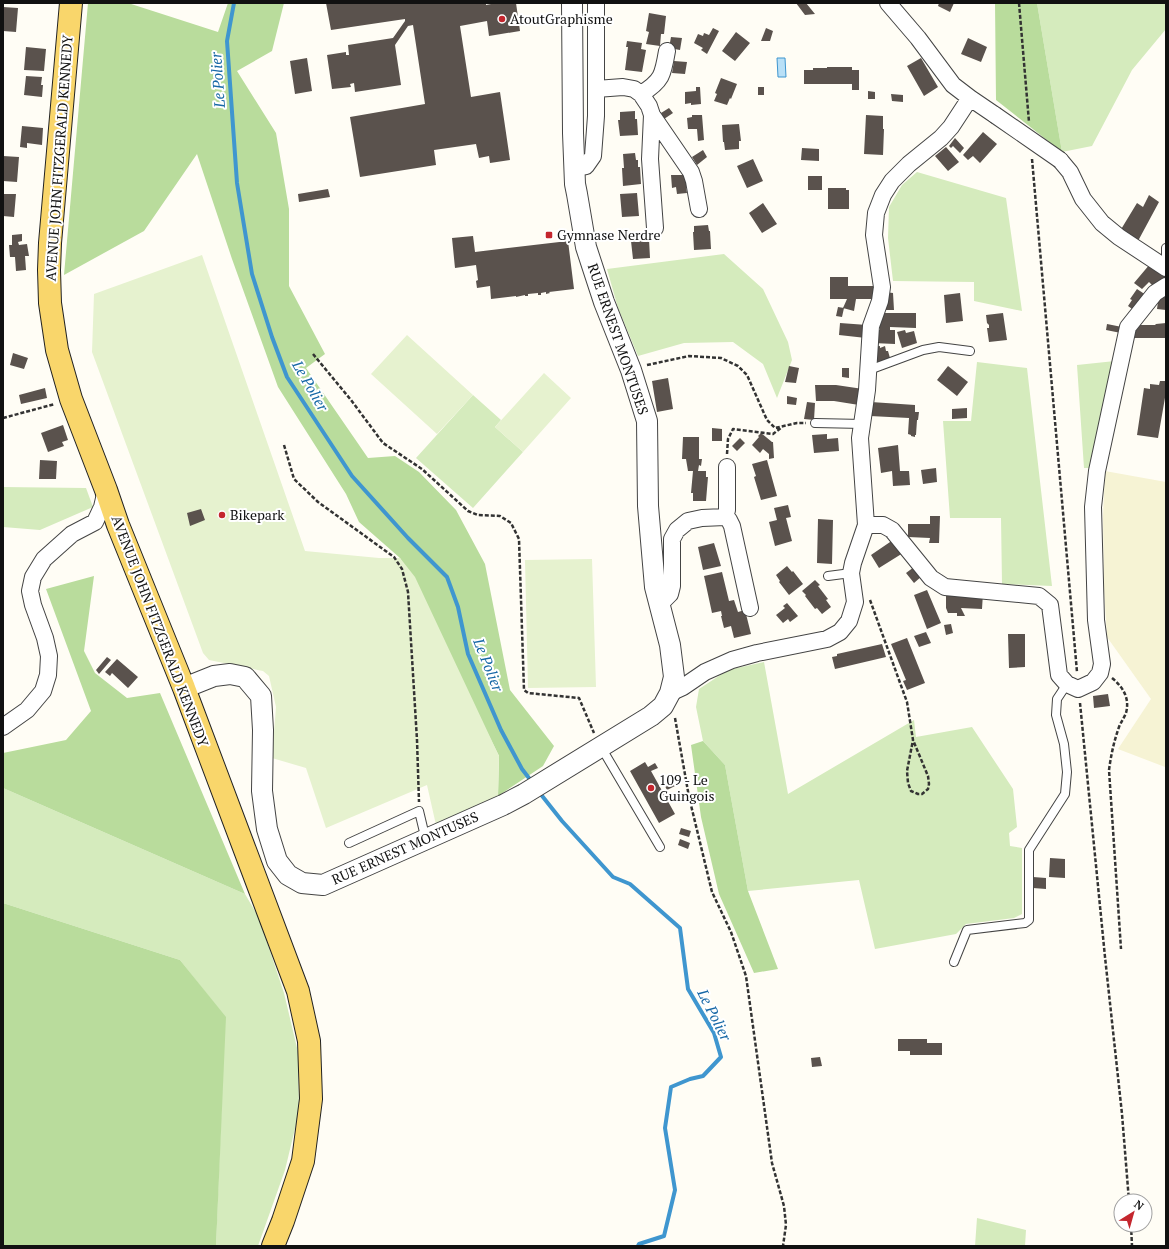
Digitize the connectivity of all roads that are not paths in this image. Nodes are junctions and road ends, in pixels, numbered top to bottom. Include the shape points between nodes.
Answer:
1 (71, 3) edge
2 (572, 3) edge
3 (596, 3) edge
4 (888, 3) edge
5 (667, 51) dead end
6 (596, 88) junction
7 (641, 94) junction
8 (970, 98) junction
9 (652, 115) junction
10 (574, 168) junction
11 (698, 209) dead end
12 (655, 228) dead end
13 (1166, 248) edge
14 (1166, 256) edge
15 (1166, 268) edge
16 (1166, 286) edge
17 (970, 352) dead end
18 (869, 370) junction
19 (815, 423) road end
20 (863, 424) junction
21 (727, 467) road end
22 (106, 490) junction
23 (725, 517) junction
24 (866, 525) junction
25 (851, 573) junction
26 (828, 576) dead end
27 (660, 604) junction
28 (750, 608) dead end
29 (1072, 686) junction
30 (184, 688) junction
31 (670, 694) junction
32 (3, 727) edge
33 (600, 747) junction
34 (427, 838) junction
35 (349, 843) dead end
36 (660, 847) dead end
37 (954, 962) dead end
38 (273, 1246) edge

1 - 22 main road, AVENUE JOHN FITZGERALD KENNEDY via 50,243 50,303 57,350 71,399
2 - 10 street, RUE ERNEST MONTUSES
3 - 6 street
4 - 8 street via 918,38 953,86
5 - 7 street via 663,73 654,86
6 - 7 street via 622,87 634,89
6 - 10 street via 594,156 586,166
7 - 9 street
8 - 15 street, bridge via 1060,160 1070,172 1083,199 1102,223
8 - 18 street via 941,138 892,181 876,213 874,235 882,287 871,326
9 - 11 street via 691,172
9 - 12 street via 650,159
10 - 27 street, RUE ERNEST MONTUSES via 586,247 631,370 646,421 648,506 655,587
13 - 14 lane
16 - 29 street via 1155,293 1128,327 1097,471 1093,507 1096,620 1102,664 1100,673 1093,682
17 - 18 lane via 939,347 923,350
18 - 20 street
19 - 20 lane
20 - 24 street via 860,438
21 - 23 street
22 - 30 main road, AVENUE JOHN FITZGERALD KENNEDY
22 - 32 street via 95,522 72,534 44,559 33,577 30,591 49,656 48,675 43,691 27,710
23 - 27 street via 688,521 677,530 672,539 672,586 670,594
23 - 28 street via 732,526
24 - 25 street
24 - 29 street via 883,525 892,530 931,578 945,586 1039,596 1050,604 1059,675
25 - 26 lane
25 - 31 street via 855,602 849,621 840,632 827,638 757,652 732,660 705,672
27 - 31 street, RUE ERNEST MONTUSES via 670,645 674,677
29 - 37 lane via 1056,699 1056,715 1064,744 1067,772 1065,794 1029,850 1029,920 1025,923 967,930
30 - 34 street, RUE ERNEST MONTUSES via 214,676 230,674 245,677 261,696 262,790 267,829 277,861 288,875 302,883 323,885
30 - 38 main road, AVENUE JOHN FITZGERALD KENNEDY via 298,991 309,1040 311,1099 303,1161
31 - 33 street, RUE ERNEST MONTUSES via 663,706 651,716
33 - 34 street, RUE ERNEST MONTUSES via 524,794
33 - 36 lane
34 - 35 lane via 419,811

